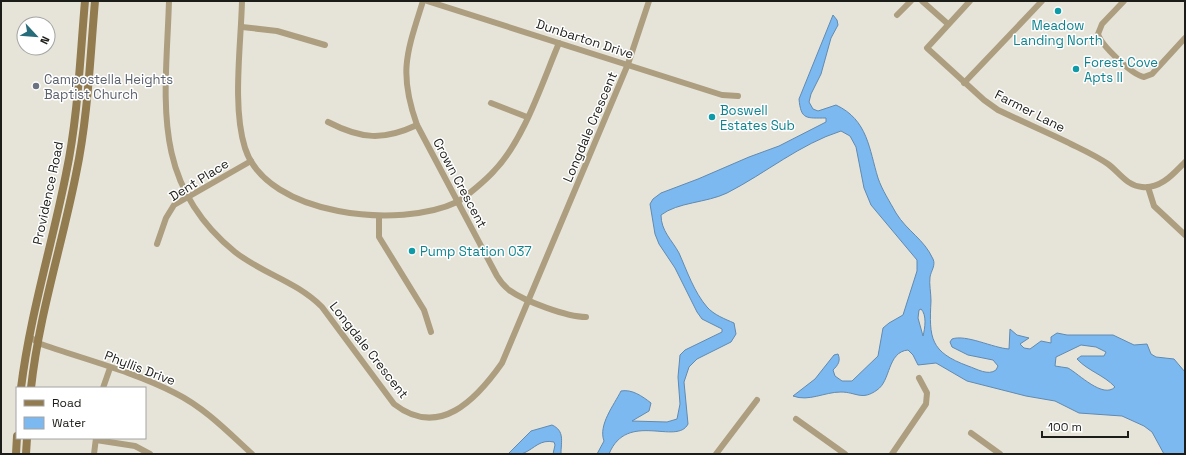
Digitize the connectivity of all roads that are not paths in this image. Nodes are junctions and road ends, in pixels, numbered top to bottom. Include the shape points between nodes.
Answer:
1 (85, 1) edge
2 (95, 1) edge
3 (169, 1) edge
4 (242, 1) edge
5 (423, 1) edge
6 (427, 1) edge
7 (649, 1) edge
8 (911, 1) edge
9 (922, 1) edge
10 (970, 1) edge
11 (1042, 1) edge
12 (1124, 1) edge
13 (897, 15) dead end
14 (948, 24) junction
15 (242, 27) junction
16 (1185, 38) edge
17 (559, 43) junction
18 (325, 45) dead end
19 (628, 64) junction
20 (964, 83) junction
21 (738, 96) dead end
22 (491, 103) dead end
23 (527, 117) junction
24 (328, 122) dead end
25 (417, 125) junction
26 (251, 161) junction
27 (1185, 162) edge
28 (1148, 187) junction
29 (188, 198) junction
30 (457, 202) junction
31 (379, 216) junction
32 (1185, 235) edge
33 (157, 244) dead end
34 (530, 300) junction
35 (586, 317) dead end
36 (431, 332) dead end
37 (29, 336) junction
38 (38, 343) junction
39 (110, 368) junction
40 (919, 378) dead end
41 (21, 387) edge
42 (31, 387) edge
43 (103, 387) edge
44 (757, 400) dead end
45 (796, 419) dead end
46 (971, 433) dead end
47 (17, 439) edge
48 (27, 439) edge
49 (96, 439) edge
50 (16, 454) edge
51 (26, 454) edge
52 (94, 454) edge
53 (150, 454) edge
54 (252, 454) edge
55 (716, 454) edge
56 (845, 454) edge
57 (892, 454) edge
58 (1000, 454) edge

1 - 37 main road, Providence Road via 76,107 68,163
2 - 38 main road, Providence Road via 80,152
3 - 29 street, Longdale Crescent via 166,126 176,172
4 - 15 street
5 - 25 street, Crown Crescent via 409,44 405,78
6 - 17 street, Dunbarton Drive
7 - 19 street, Longdale Crescent
8 - 13 street
9 - 14 street
10 - 14 street
11 - 20 street
12 - 16 street via 1102,24 1098,34 1102,44 1134,73 1144,77 1152,74
14 - 20 street, Farmer Lane via 927,48
15 - 18 street via 277,31
15 - 26 street via 238,120 245,149
17 - 19 street, Dunbarton Drive
17 - 23 street
19 - 21 street, Dunbarton Drive via 722,95
19 - 34 street, Longdale Crescent
20 - 28 street, Farmer Lane via 998,110 1098,158 1130,183
22 - 23 street
23 - 30 street via 502,163
24 - 25 street via 358,135 373,137 401,133
25 - 30 street, Crown Crescent
26 - 29 street, Dent Place
26 - 31 street via 273,185 294,199 323,208
27 - 28 street via 1164,182
28 - 32 street via 1154,206
29 - 33 street, Dent Place via 174,205 166,218
29 - 34 street, Longdale Crescent via 218,237 237,253 310,294 394,404 416,417 433,419 447,415 465,404 482,388 502,363
30 - 31 street via 412,214
30 - 34 street, Crown Crescent via 496,276 508,289
31 - 36 street via 379,237 424,310
34 - 35 street, Crown Crescent via 564,314
37 - 38 street, Phyllis Drive
37 - 41 main road, Providence Road
38 - 39 street, Phyllis Drive
38 - 42 main road, Providence Road
39 - 43 street
39 - 54 street, Phyllis Drive via 147,380 177,394 222,425
40 - 57 street via 927,393 926,404
44 - 55 street
45 - 56 street
46 - 58 street
47 - 50 main road
48 - 51 main road
49 - 52 street
49 - 53 street via 135,446

